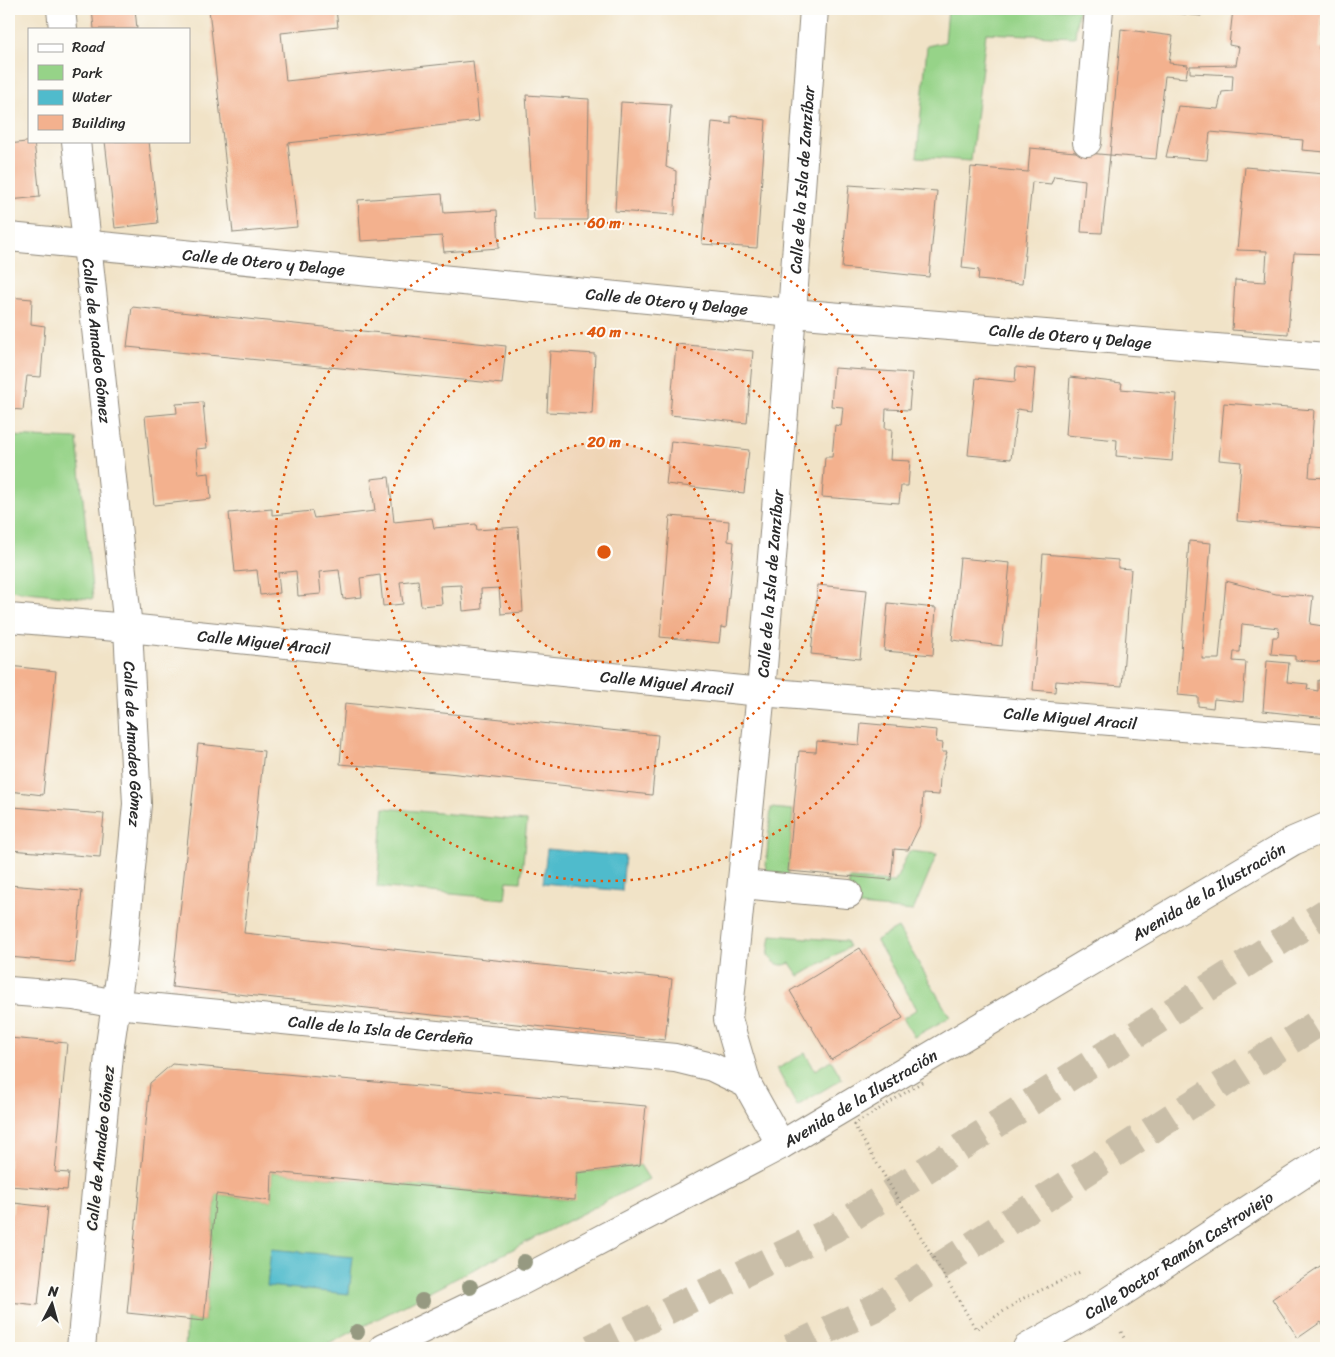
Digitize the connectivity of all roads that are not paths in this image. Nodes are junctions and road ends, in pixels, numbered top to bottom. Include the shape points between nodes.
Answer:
1 (61, 9) edge
2 (814, 9) edge
3 (1099, 9) edge
4 (63, 28) edge
5 (76, 142) edge
6 (1086, 142) dead end
7 (9, 237) edge
8 (88, 245) junction
9 (792, 313) junction
10 (1326, 356) edge
11 (9, 618) edge
12 (128, 628) junction
13 (762, 692) junction
14 (1326, 739) edge
15 (1326, 827) edge
16 (742, 884) junction
17 (848, 894) dead end
18 (9, 991) edge
19 (116, 1004) junction
20 (747, 1084) junction
21 (781, 1145) junction
22 (1326, 1159) edge
23 (81, 1348) edge
24 (383, 1348) edge
25 (1027, 1348) edge

1 - 4 street
2 - 9 street, Calle de la Isla de Zanzíbar
3 - 6 street
5 - 8 street, Calle de Amadeo Gómez
7 - 8 street, Calle de Otero y Delage
8 - 9 street, Calle de Otero y Delage
8 - 12 street, Calle de Amadeo Gómez
9 - 10 street, Calle de Otero y Delage
9 - 13 street, Calle de la Isla de Zanzíbar
11 - 12 street, Calle Miguel Aracil
12 - 13 street, Calle Miguel Aracil
12 - 19 street, Calle de Amadeo Gómez via 137,804
13 - 14 street, Calle Miguel Aracil
13 - 16 street, Calle de la Isla de Zanzíbar
15 - 21 street, Avenida de la Ilustración via 1293,841
16 - 17 street
16 - 20 street, Calle de la Isla de Zanzíbar via 728,1019
18 - 19 street, Calle de la Isla de Cerdeña via 74,996
19 - 20 street, Calle de la Isla de Cerdeña via 675,1058 712,1067
19 - 23 street, Calle de Amadeo Gómez
20 - 21 street, Calle de la Isla de Zanzíbar
21 - 24 street, Avenida de la Ilustración via 517,1284
22 - 25 street, Calle Doctor Ramón Castroviejo via 1104,1304

